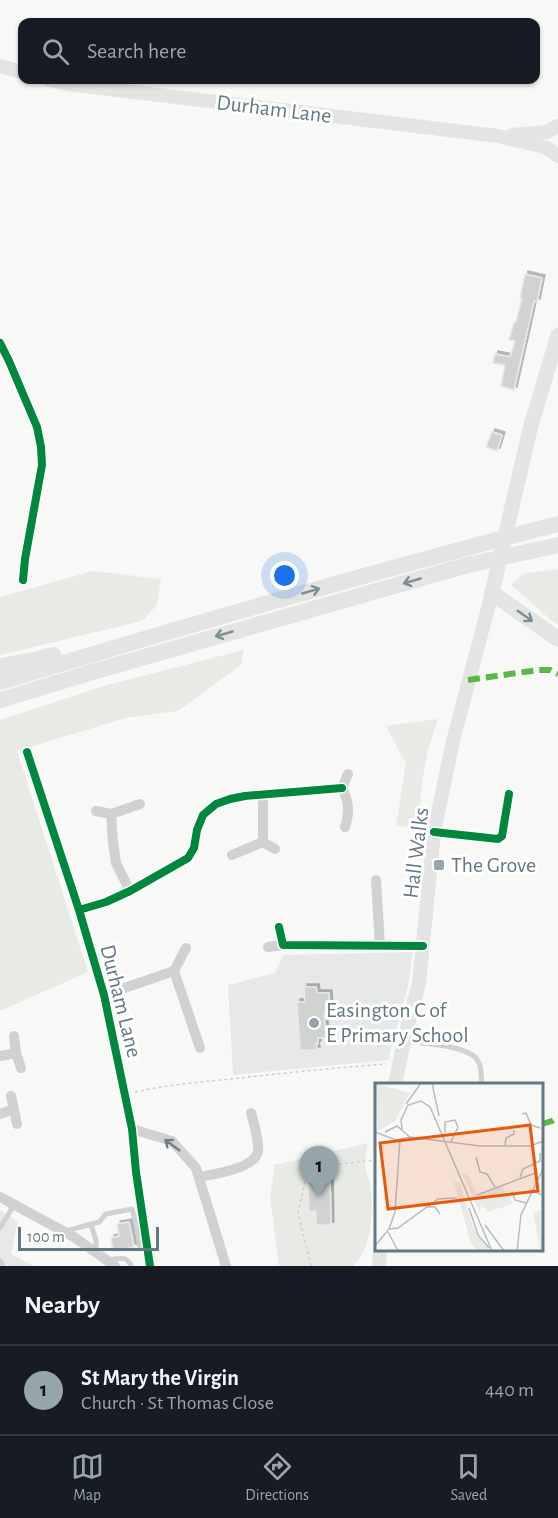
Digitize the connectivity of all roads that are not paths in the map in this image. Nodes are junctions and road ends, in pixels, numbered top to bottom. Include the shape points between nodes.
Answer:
1 (0, 66) edge
2 (18, 71) edge
3 (69, 84) edge
4 (558, 126) edge
5 (498, 136) junction
6 (558, 156) edge
7 (558, 335) edge
8 (0, 343) edge
9 (558, 525) edge
10 (558, 547) edge
11 (23, 580) dead end
12 (492, 593) junction
13 (194, 624) junction
14 (558, 639) edge
15 (0, 666) edge
16 (99, 670) junction
17 (0, 682) edge
18 (0, 700) edge
19 (0, 706) edge
20 (27, 752) dead end
21 (348, 774) dead end
22 (342, 788) junction
23 (509, 794) dead end
24 (263, 795) junction
25 (140, 804) dead end
26 (96, 811) dead end
27 (111, 814) junction
28 (345, 827) dead end
29 (434, 832) junction
30 (263, 842) junction
31 (275, 849) dead end
32 (232, 855) dead end
33 (376, 880) dead end
34 (130, 891) junction
35 (79, 910) junction
36 (279, 927) dead end
37 (283, 945) junction
38 (380, 946) junction
39 (423, 946) junction
40 (267, 947) dead end
41 (186, 948) dead end
42 (174, 971) junction
43 (104, 995) junction
44 (14, 1036) dead end
45 (404, 1041) junction
46 (200, 1048) dead end
47 (16, 1053) junction
48 (0, 1056) edge
49 (21, 1068) dead end
50 (395, 1083) edge
51 (482, 1083) edge
52 (11, 1096) dead end
53 (14, 1109) junction
54 (251, 1113) dead end
55 (0, 1114) edge
56 (17, 1125) dead end
57 (132, 1129) junction
58 (199, 1177) junction
59 (0, 1197) edge
60 (14, 1205) junction
61 (91, 1225) junction
62 (0, 1227) edge
63 (63, 1231) junction
64 (141, 1232) junction
65 (140, 1248) dead end
66 (380, 1251) edge
67 (96, 1253) junction
68 (0, 1260) edge
69 (110, 1263) edge
70 (3, 1266) edge
71 (131, 1266) edge
72 (150, 1266) edge
73 (226, 1266) edge
74 (379, 1266) edge

1 - 2 main road
3 - 5 main road, Durham Lane
4 - 5 main road, Durham Lane via 547,132
5 - 6 main road, Durham Lane via 545,147
7 - 12 main road, Hall Walks via 530,429
8 - 11 street via 37,427 41,447 42,465
13 -> 9 highway
10 -> 16 highway via 468,565
12 -> 14 highway
12 - 29 main road, Hall Walks
13 - 15 highway
13 - 17 highway
16 - 18 highway
16 - 19 highway
20 - 35 street, Durham Lane
21 - 22 street
22 - 24 street
22 - 28 street via 348,801
23 - 29 street via 502,836 498,839
24 - 30 street
24 - 34 street via 216,804 203,815 188,858
25 - 27 street
26 - 27 street
27 - 34 street via 116,862
29 - 39 main road, Hall Walks
30 - 31 street
30 - 32 street
33 - 38 street
34 - 35 street
35 - 43 street, Durham Lane
36 - 37 street
37 - 38 street
37 - 40 street
38 - 39 street
39 - 45 main road, Hall Walks via 419,983
41 - 42 street
42 - 43 street
42 - 46 street
43 - 57 street, Durham Lane
44 - 47 street
45 - 50 main road, Hall Walks
45 - 51 lane via 459,1049 473,1055 480,1064
47 - 48 street
47 - 49 street
52 - 53 street
53 - 55 street
53 - 56 street
54 - 58 street via 258,1142 258,1153 252,1161
58 -> 57 street via 172,1141
57 - 64 street, Durham Lane
58 - 73 street
59 - 60 street
60 - 62 lane
60 - 63 street
61 - 63 lane
61 - 64 lane via 106,1215 132,1209
61 - 67 lane
63 - 67 street
64 - 65 lane
64 - 72 street, Durham Lane
66 - 74 main road
67 - 69 street
68 - 70 lane
69 - 71 lane via 123,1258

